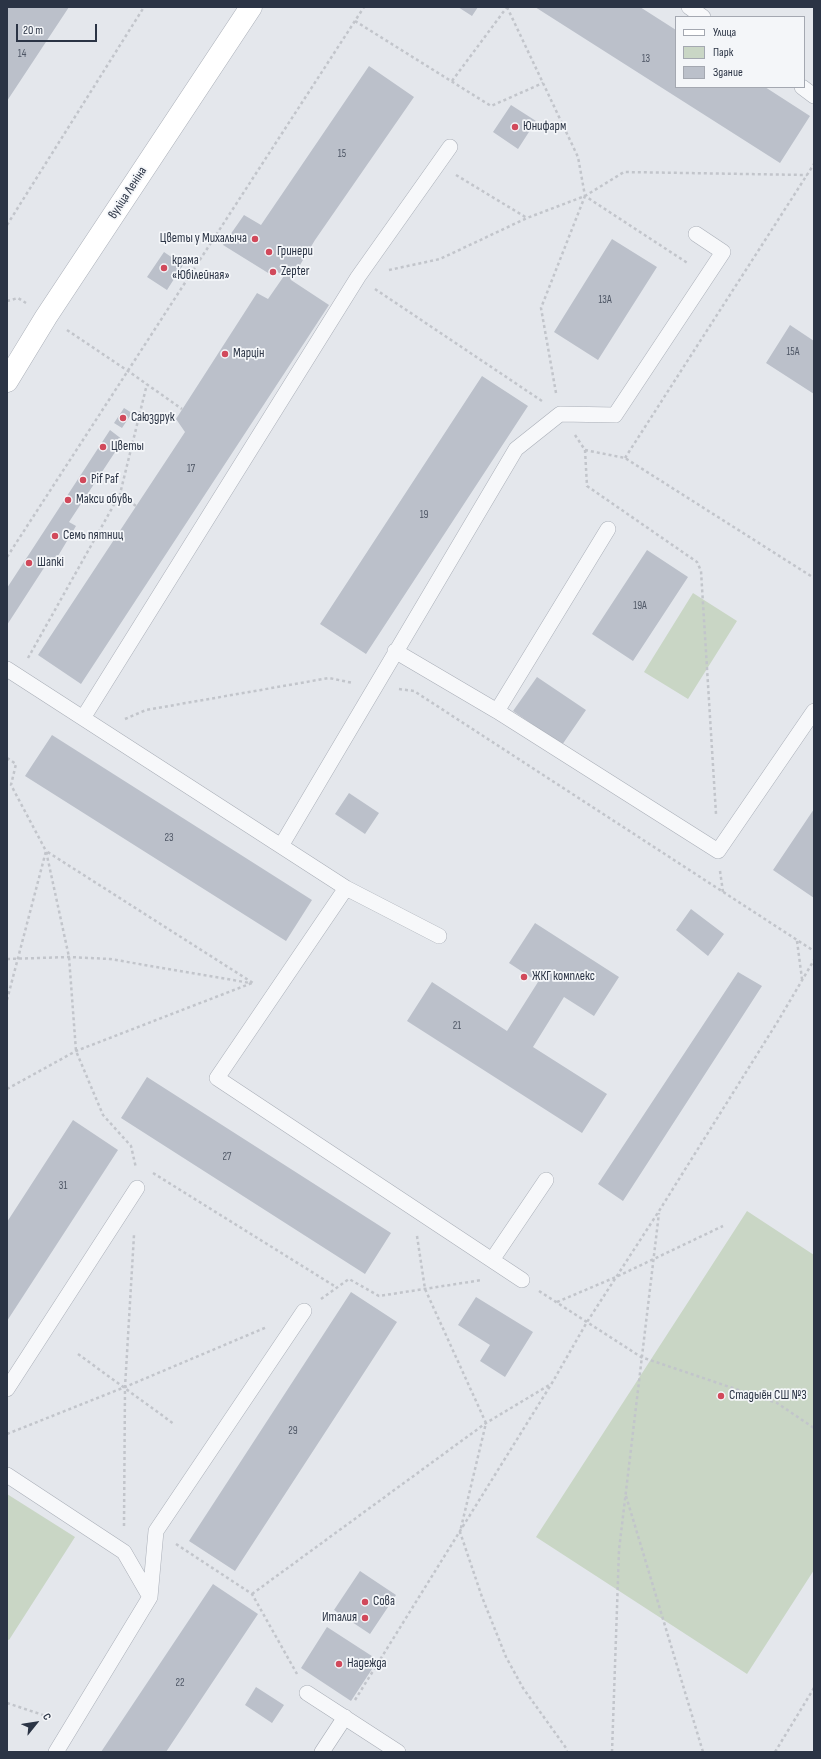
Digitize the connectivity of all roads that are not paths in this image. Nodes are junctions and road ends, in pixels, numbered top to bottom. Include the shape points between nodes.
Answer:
1 (251, 7) edge
2 (689, 7) edge
3 (702, 16) edge
4 (803, 88) edge
5 (814, 96) edge
6 (450, 147) dead end
7 (696, 234) dead end
8 (7, 381) edge
9 (608, 529) dead end
10 (395, 651) junction
11 (12, 673) edge
12 (497, 711) junction
13 (814, 711) edge
14 (83, 718) junction
15 (281, 846) junction
16 (346, 888) junction
17 (438, 936) dead end
18 (546, 1180) dead end
19 (137, 1188) dead end
20 (492, 1260) junction
21 (522, 1280) dead end
22 (304, 1311) dead end
23 (7, 1389) edge
24 (7, 1475) edge
25 (150, 1597) junction
26 (307, 1693) road end
27 (345, 1717) junction
28 (56, 1752) edge
29 (322, 1752) edge
30 (398, 1752) edge

1 - 8 main road, вуліца Леніна via 46,317
2 - 3 lane
4 - 5 lane
6 - 14 lane via 358,277
7 - 10 lane via 722,252 615,415 560,414 516,449
9 - 12 lane
10 - 12 lane
10 - 15 lane
11 - 14 lane
12 - 13 lane via 718,851
14 - 15 lane
15 - 16 lane
16 - 17 lane
16 - 20 lane via 217,1078
18 - 20 lane
19 - 23 lane
20 - 21 lane
22 - 25 lane via 156,1531
24 - 25 lane via 124,1552
25 - 28 lane
26 - 27 lane
27 - 29 lane
27 - 30 lane

